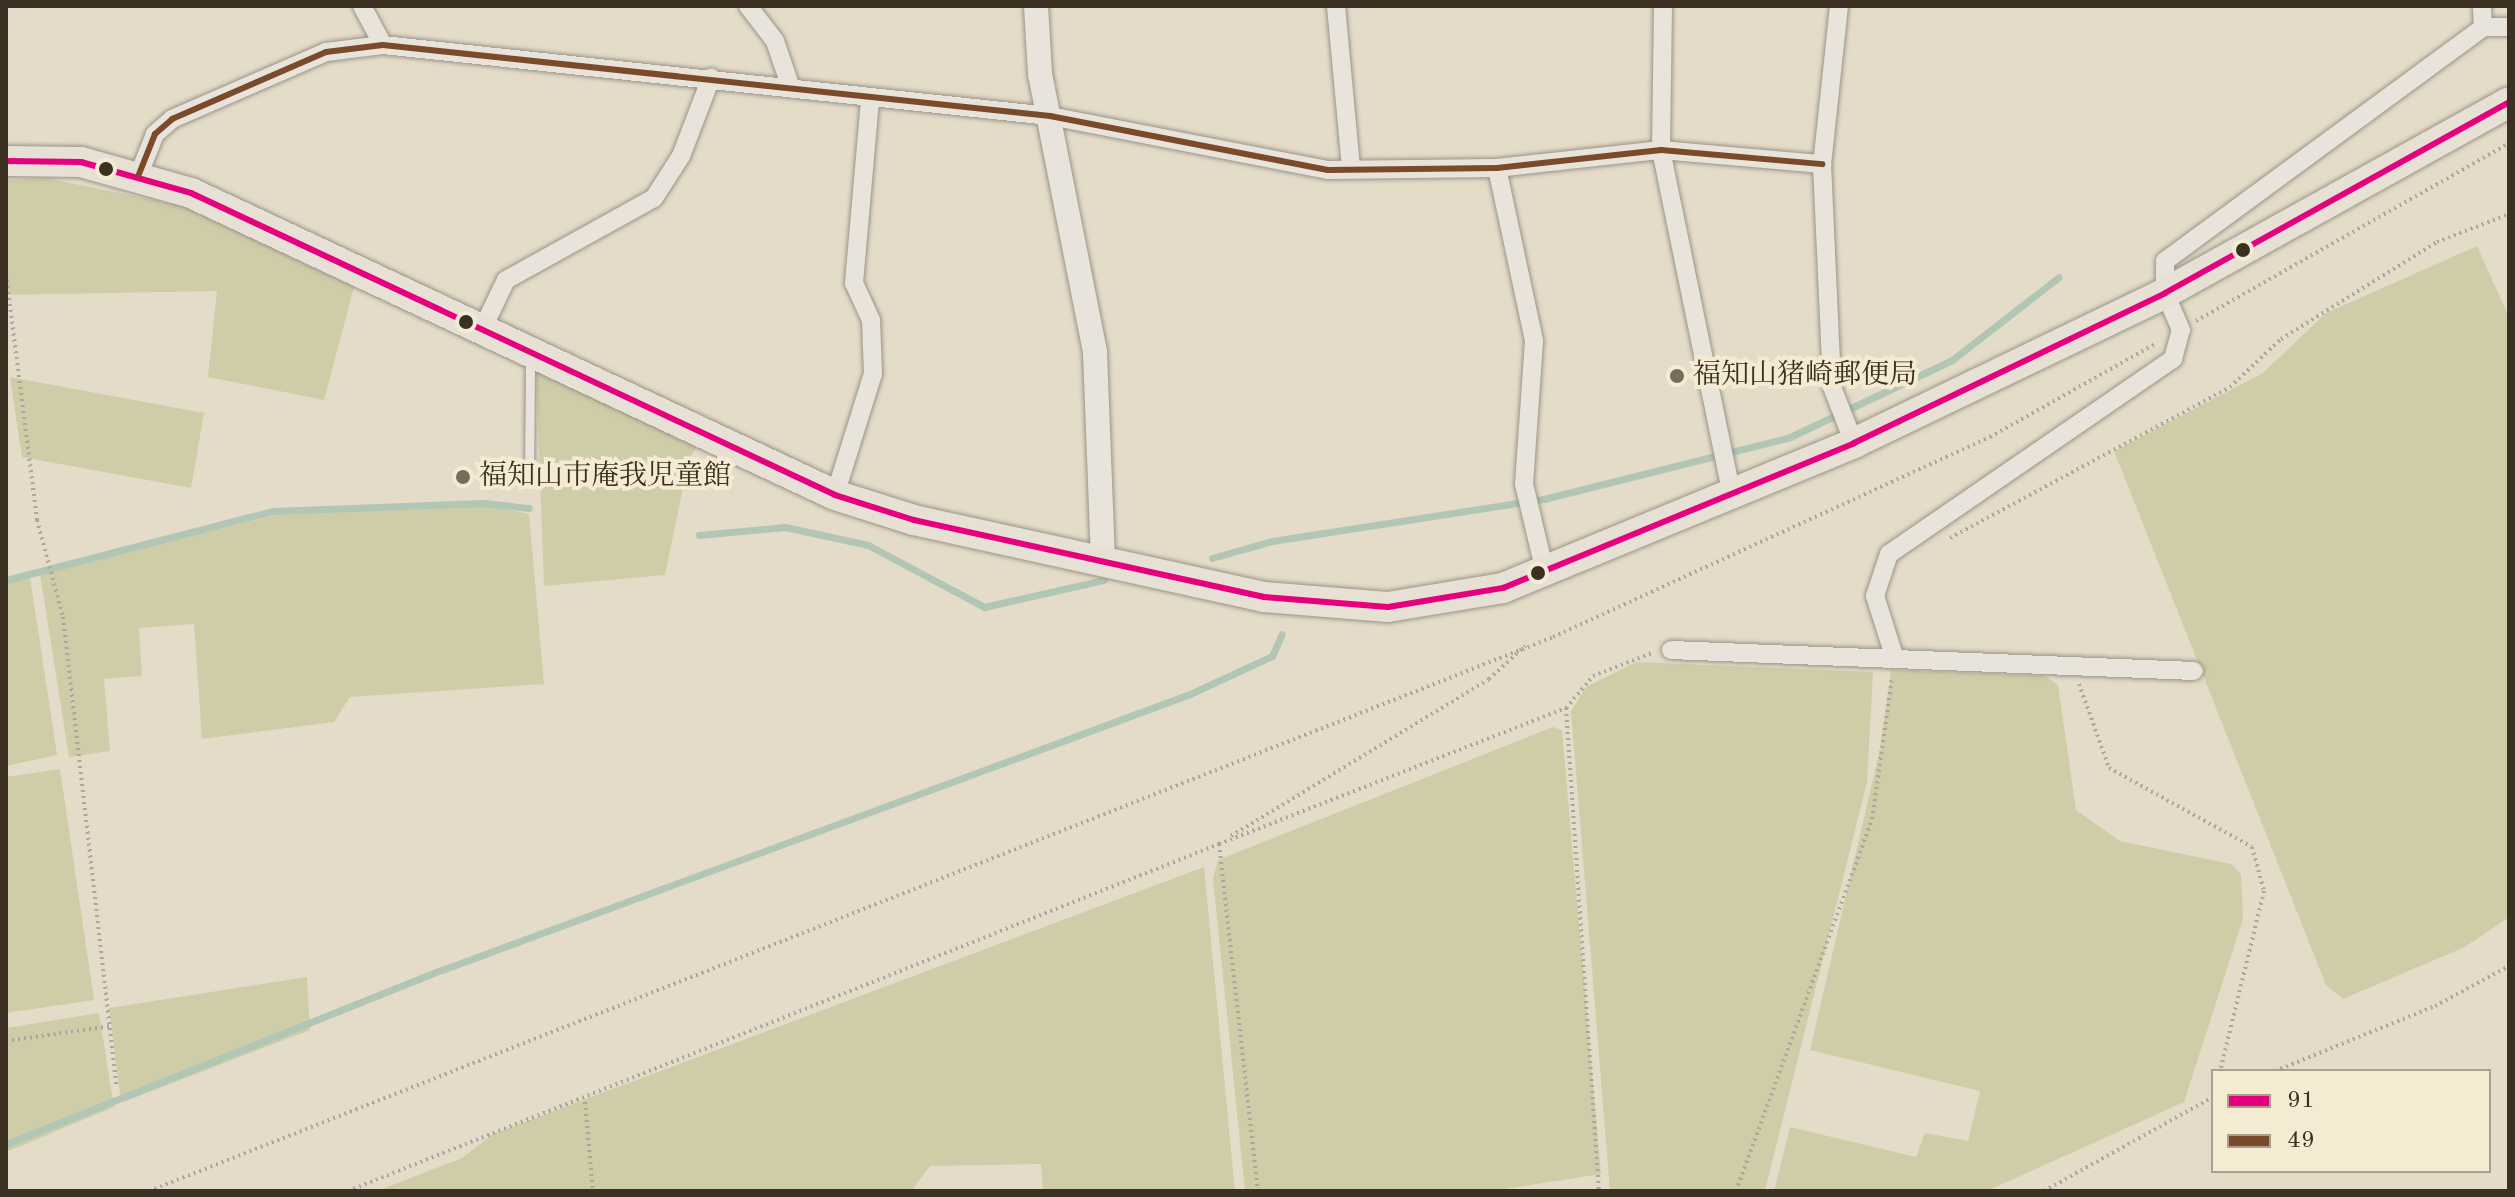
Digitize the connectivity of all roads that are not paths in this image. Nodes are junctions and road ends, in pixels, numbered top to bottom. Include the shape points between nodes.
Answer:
1 (362, 6) edge
2 (748, 6) edge
3 (1036, 6) edge
4 (1336, 6) edge
5 (1663, 6) edge
6 (1839, 6) edge
7 (2482, 6) edge
8 (2483, 27) junction
9 (2509, 27) edge
10 (383, 45) junction
11 (711, 78) junction
12 (791, 88) junction
13 (870, 99) junction
14 (2509, 102) edge
15 (1050, 116) junction
16 (1661, 150) junction
17 (6, 161) edge
18 (1822, 164) junction
19 (1351, 167) junction
20 (1497, 168) junction
21 (139, 174) junction
22 (2165, 293) junction
23 (482, 330) junction
24 (530, 352) junction
25 (1854, 443) junction
26 (529, 479) dead end
27 (835, 495) junction
28 (1732, 495) junction
29 (1103, 561) junction
30 (1545, 572) junction
31 (1671, 650) road end
32 (1895, 659) junction
33 (2194, 671) dead end

1 - 10 street
2 - 12 street via 775,41
3 - 15 street
4 - 19 street
5 - 16 street
6 - 18 street
7 - 8 street
8 - 9 street
8 - 22 street via 2165,261
10 - 11 street
10 - 21 street via 326,52 172,119 155,134
11 - 12 street
11 - 23 street via 681,156 654,198 506,280
12 - 13 street
13 - 15 street
13 - 27 street via 854,283 871,320 873,374
14 - 22 main road
15 - 19 street via 1328,170
15 - 29 street via 1095,352
16 - 18 street
16 - 20 street
16 - 28 street
17 - 21 main road via 81,162
18 - 25 street via 1832,387
19 - 20 street
20 - 30 street via 1534,341 1524,484
21 - 23 main road
22 - 25 main road
22 - 32 street via 2181,330 2173,359 1889,554 1875,596
23 - 24 main road
24 - 26 lane
24 - 27 main road
25 - 28 main road
27 - 29 main road
28 - 30 main road
29 - 30 main road via 1322,605 1449,601
31 - 32 street
32 - 33 street

